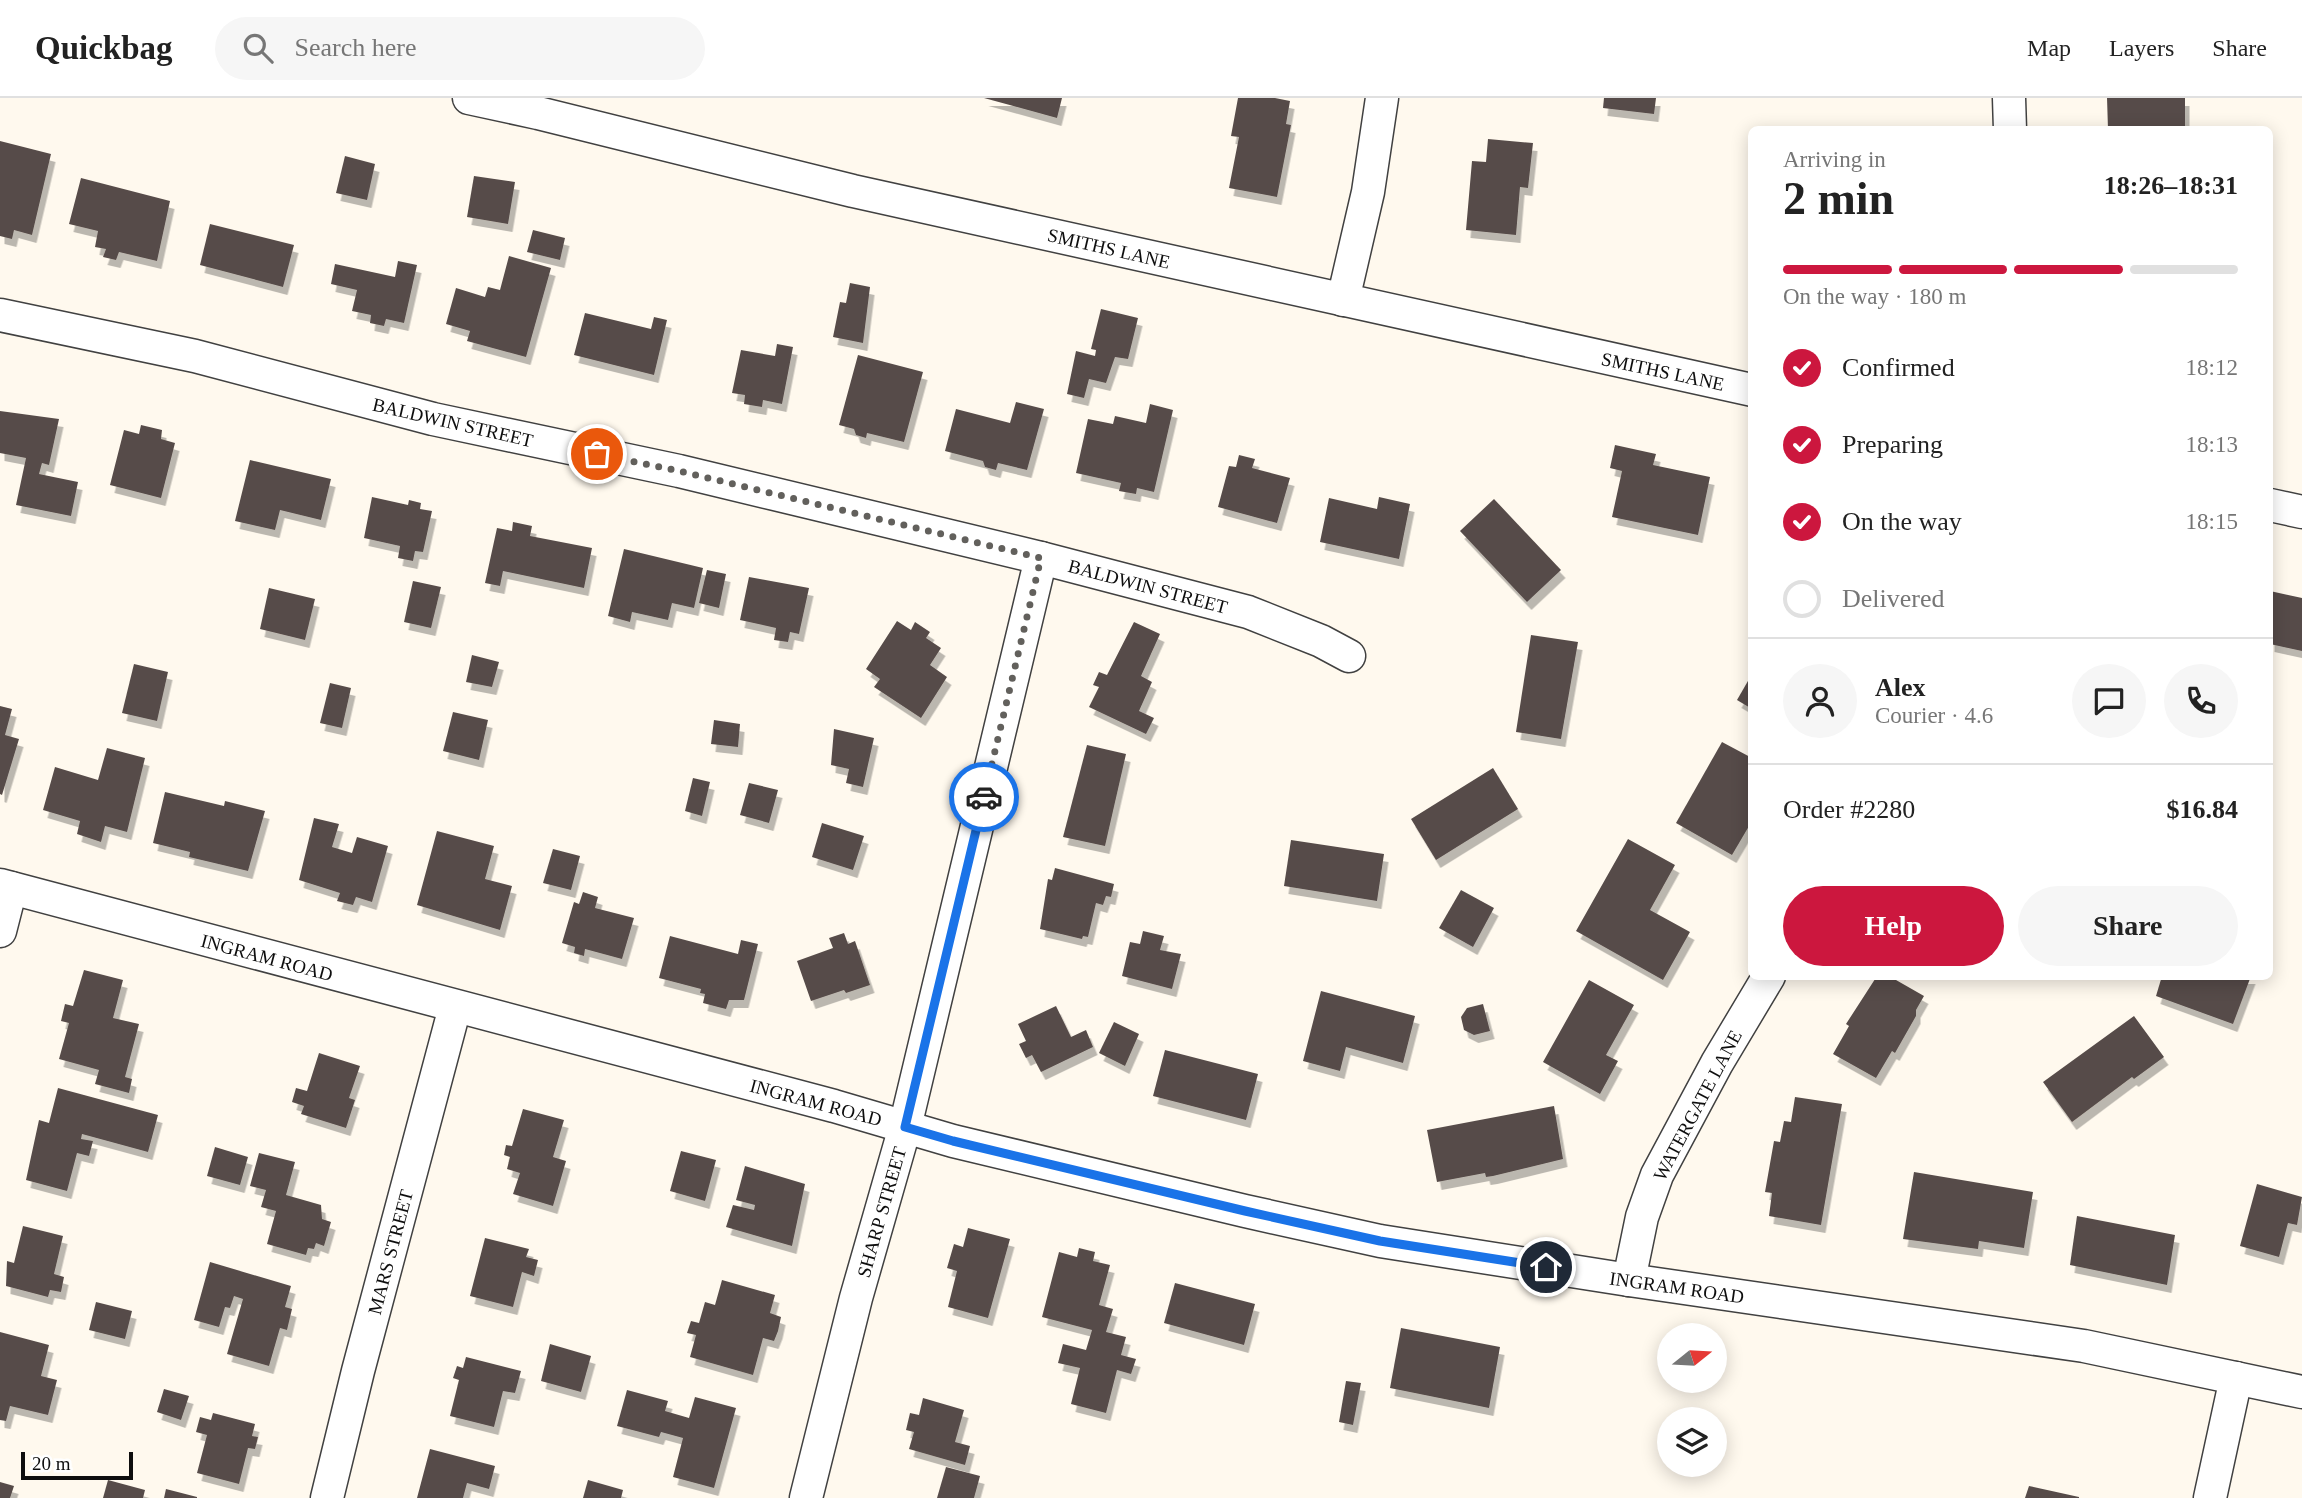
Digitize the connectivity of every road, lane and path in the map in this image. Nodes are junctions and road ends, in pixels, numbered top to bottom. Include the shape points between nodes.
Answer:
1 (469, 98) edge
2 (1382, 98) edge
3 (2009, 98) edge
4 (2010, 126) edge
5 (1343, 300) junction
6 (0, 315) edge
7 (1748, 389) edge
8 (2273, 506) edge
9 (2302, 512) edge
10 (1041, 558) junction
11 (1349, 656) dead end
12 (6, 887) edge
13 (0, 931) edge
14 (1767, 980) edge
15 (455, 1007) junction
16 (905, 1127) junction
17 (1629, 1280) junction
18 (2236, 1378) junction
19 (2302, 1392) edge
20 (327, 1498) edge
21 (806, 1498) edge
22 (2210, 1498) edge

1 - 5 street, SMITHS LANE via 853,191
2 - 5 street via 1368,192
3 - 4 street
5 - 7 street, SMITHS LANE
6 - 10 street, BALDWIN STREET via 195,356 433,419 679,471
8 - 9 street
10 - 11 street, BALDWIN STREET via 1248,612
10 - 16 street, SHARP STREET
12 - 13 street
12 - 15 street, INGRAM ROAD
14 - 17 street, WATERGATE LANE via 1657,1175 1642,1217
15 - 16 street, INGRAM ROAD
15 - 20 street, MARS STREET
16 - 17 street, INGRAM ROAD via 1380,1241
16 - 21 street, SHARP STREET
17 - 18 street, INGRAM ROAD via 2084,1346
18 - 19 street, INGRAM ROAD
18 - 22 street

